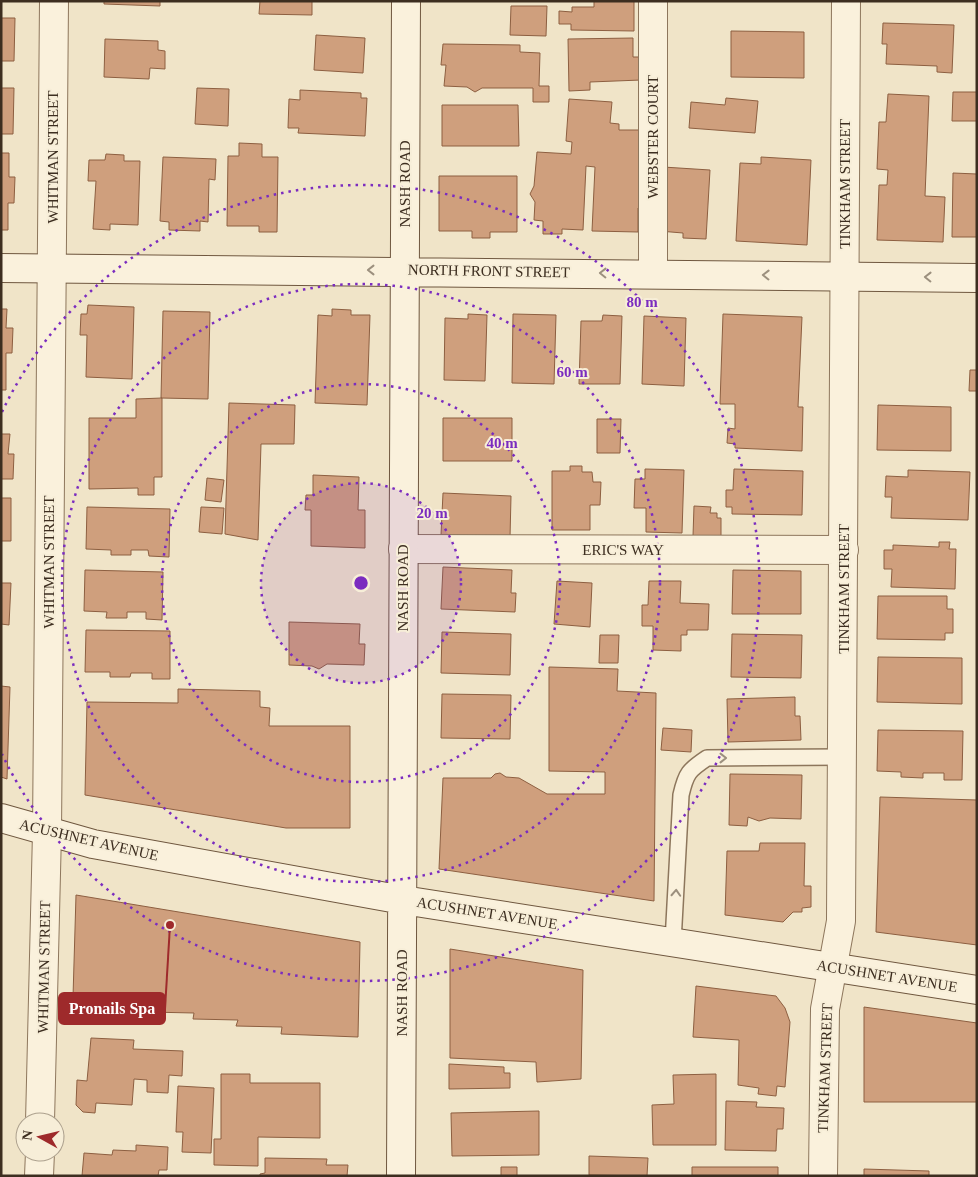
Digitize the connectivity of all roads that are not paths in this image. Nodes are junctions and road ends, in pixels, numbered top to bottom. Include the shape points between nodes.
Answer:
1 (54, 1) edge
2 (406, 1) edge
3 (652, 1) edge
4 (846, 1) edge
5 (1, 268) edge
6 (52, 268) junction
7 (404, 270) junction
8 (652, 274) junction
9 (844, 275) junction
10 (977, 278) edge
11 (403, 549) junction
12 (844, 550) junction
13 (843, 757) junction
14 (1, 818) edge
15 (47, 832) junction
16 (403, 900) junction
17 (673, 942) junction
18 (834, 966) junction
19 (977, 990) edge
20 (40, 1112) edge
21 (40, 1162) edge
22 (39, 1176) edge
23 (401, 1176) edge
24 (823, 1176) edge

1 - 6 street, WHITMAN STREET
2 - 7 street, NASH ROAD
3 - 8 street, WEBSTER COURT
4 - 9 street, TINKHAM STREET
5 - 6 street, NORTH FRONT STREET
7 -> 6 street, NORTH FRONT STREET
6 - 15 street, WHITMAN STREET
8 -> 7 street, NORTH FRONT STREET
7 - 11 street, NASH ROAD
9 -> 8 street, NORTH FRONT STREET
10 -> 9 street, NORTH FRONT STREET
9 - 12 street, TINKHAM STREET
11 - 12 street, ERIC'S WAY
11 - 16 street, NASH ROAD
12 - 13 street, TINKHAM STREET
17 -> 13 lane via 681,795 685,776 692,767 707,758
13 - 18 street, TINKHAM STREET via 841,920
14 - 15 street, ACUSHNET AVENUE
15 - 16 street, ACUSHNET AVENUE via 147,855
15 - 20 street, WHITMAN STREET
16 - 17 street, ACUSHNET AVENUE
16 - 23 street, NASH ROAD
17 - 18 street, ACUSHNET AVENUE
18 - 19 street, ACUSHNET AVENUE
18 - 24 street, TINKHAM STREET via 825,1009
21 - 22 street

